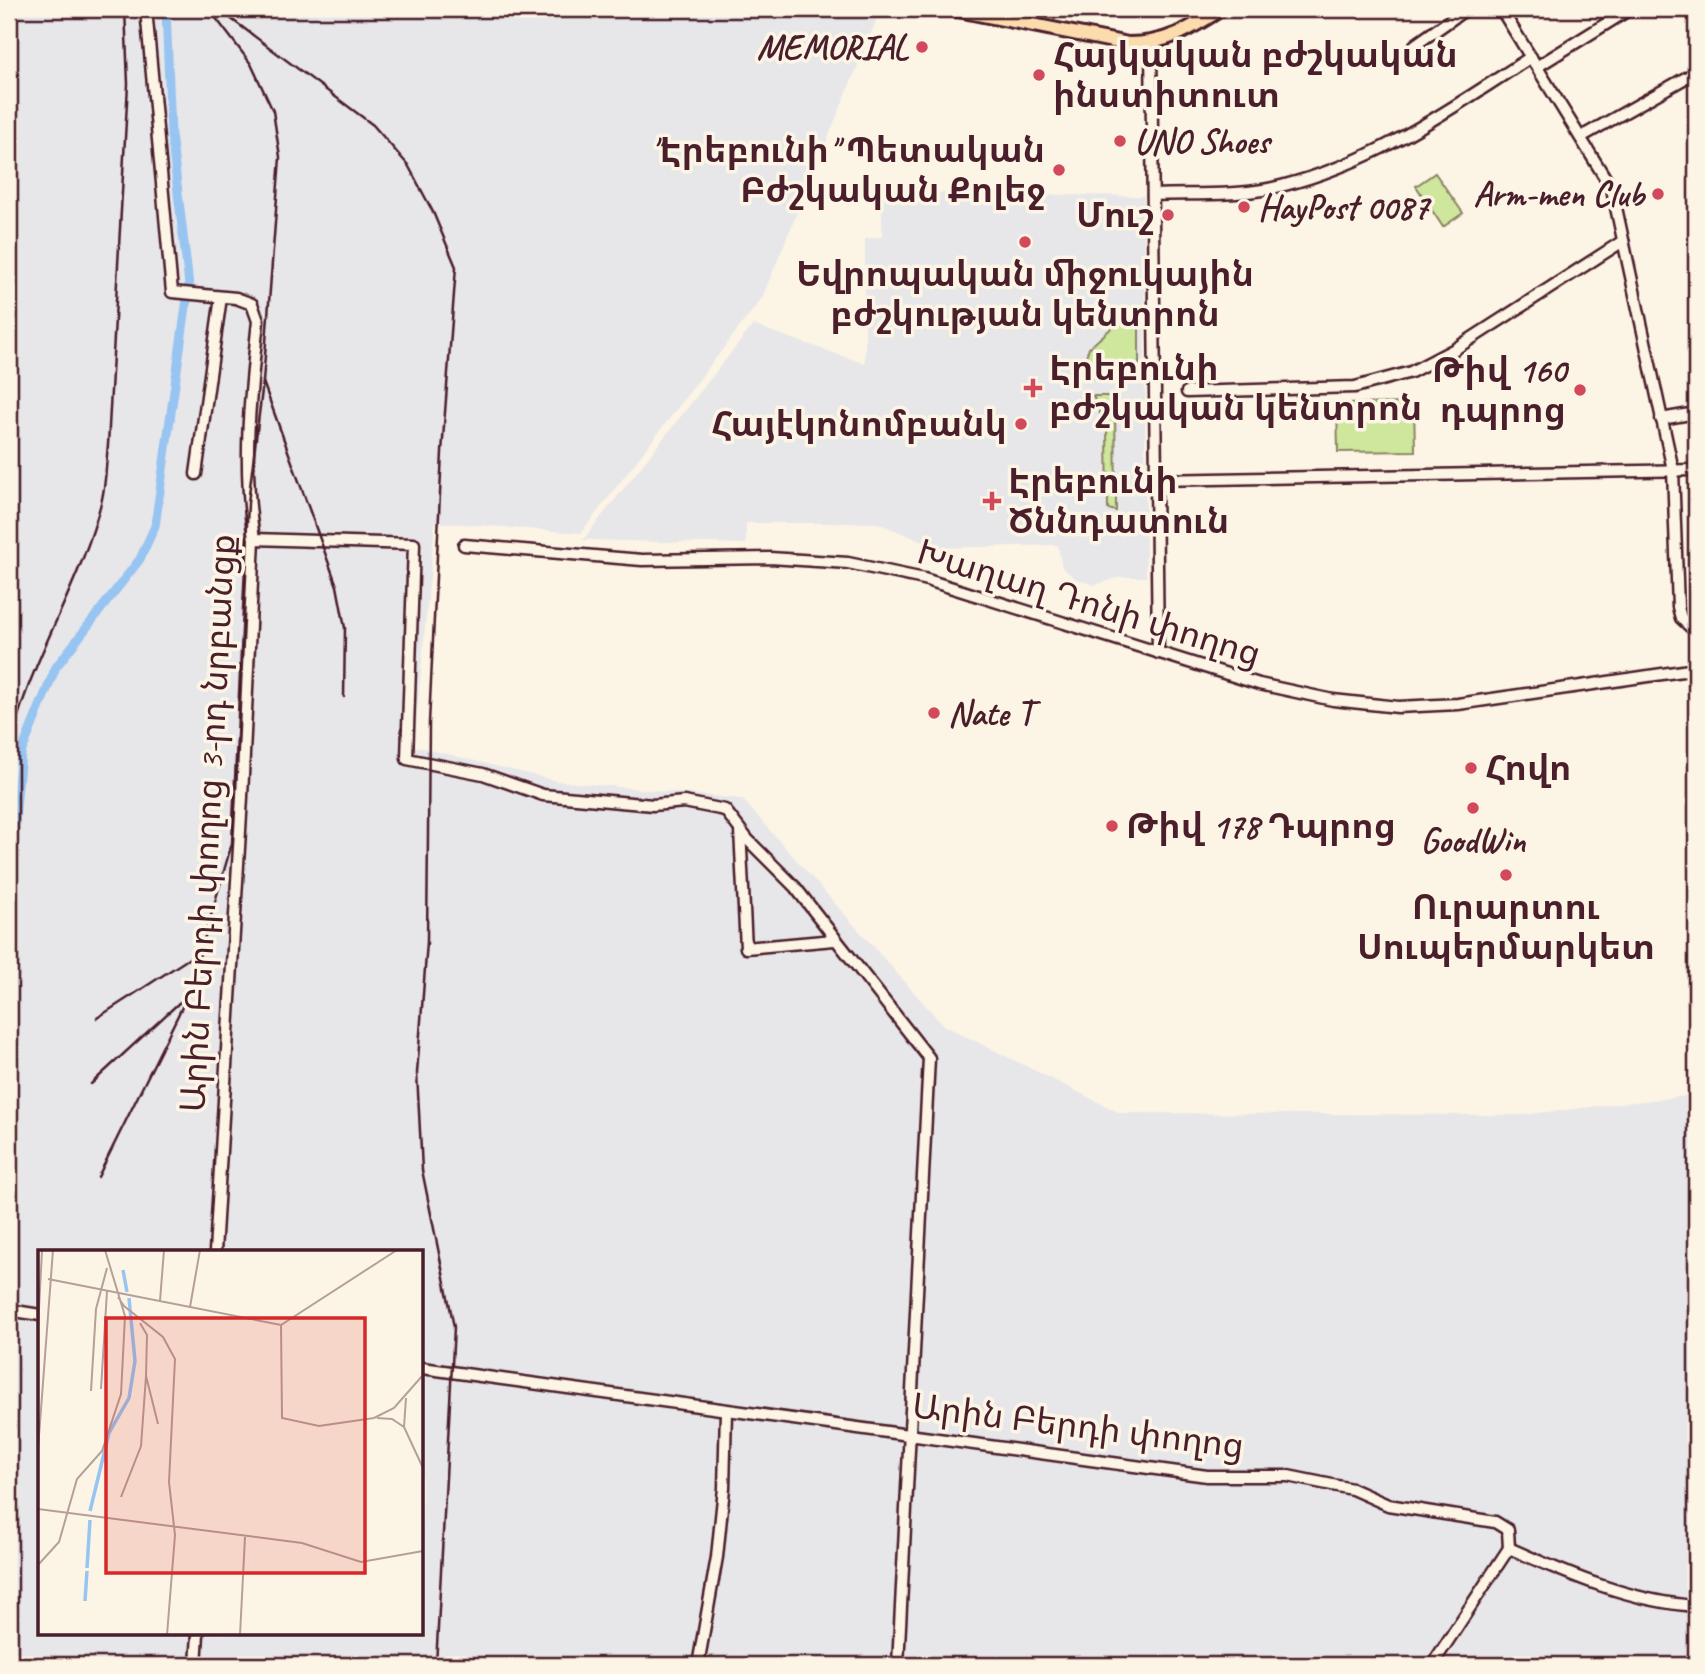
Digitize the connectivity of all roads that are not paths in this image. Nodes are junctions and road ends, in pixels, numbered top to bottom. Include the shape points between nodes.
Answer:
1 (146, 9) edge
2 (953, 9) edge
3 (1221, 9) edge
4 (1466, 9) edge
5 (1501, 9) edge
6 (1630, 9) edge
7 (1151, 44) junction
8 (1415, 45) dead end
9 (1531, 57) junction
10 (1538, 66) junction
11 (1696, 72) edge
12 (1581, 136) junction
13 (1153, 195) junction
14 (1623, 241) junction
15 (221, 297) junction
16 (1187, 392) dead end
17 (1696, 413) edge
18 (1661, 419) junction
19 (1673, 470) junction
20 (1696, 470) edge
21 (196, 474) dead end
22 (1156, 480) junction
23 (254, 539) junction
24 (464, 545) dead end
25 (1696, 632) edge
26 (1158, 653) junction
27 (1696, 669) edge
28 (740, 830) junction
29 (834, 940) junction
30 (215, 1250) edge
31 (9, 1310) edge
32 (38, 1314) edge
33 (424, 1368) edge
34 (726, 1411) junction
35 (911, 1435) junction
36 (1509, 1548) junction
37 (1696, 1606) edge
38 (198, 1636) edge
39 (196, 1665) edge
40 (698, 1665) edge
41 (898, 1665) edge
42 (1432, 1665) edge

1 - 15 street, Արին Բերդի փողոց 3-րդ նրբանցք via 172,292
2 - 7 main road via 1120,44
3 - 7 main road via 1181,34
4 - 8 street
5 - 9 street
6 - 10 street
7 - 13 street
9 - 10 street
9 - 13 street via 1374,155 1271,188
10 - 12 street
11 - 12 street
12 - 14 street via 1612,189
13 - 22 street
14 - 16 street via 1455,349 1411,372 1355,387
14 - 18 street
15 - 21 street
15 - 23 street, Արին Բերդի փողոց 3-րդ նրբանցք via 252,304 257,312 246,442
17 - 18 street
18 - 19 street
19 - 20 street
19 - 22 street
19 - 25 street via 1678,607 1681,618
22 - 26 street
23 - 28 street via 414,544 407,759 483,774 543,795 715,807 725,810
23 - 30 street, Արին Բերդի փողոց 3-րդ նրբանցք
24 - 26 street, Խաղաղ Դոնի փողոց via 642,560 770,558 848,563 924,579
26 - 27 street, Խաղաղ Դոնի փողոց via 1292,692 1398,706 1458,704
28 - 29 street via 795,887
28 - 29 street via 746,948
29 - 35 street via 880,991 929,1058
31 - 32 street
33 - 34 street, Արին Բերդի փողոց
34 - 35 street, Արին Բերդի փողոց
34 - 40 street via 717,1557
35 - 36 street, Արին Բերդի փողոց via 1207,1476 1289,1476 1317,1481 1352,1489 1388,1505 1495,1522 1508,1530
35 - 41 street
36 - 37 street via 1633,1595
36 - 42 street
38 - 39 street

